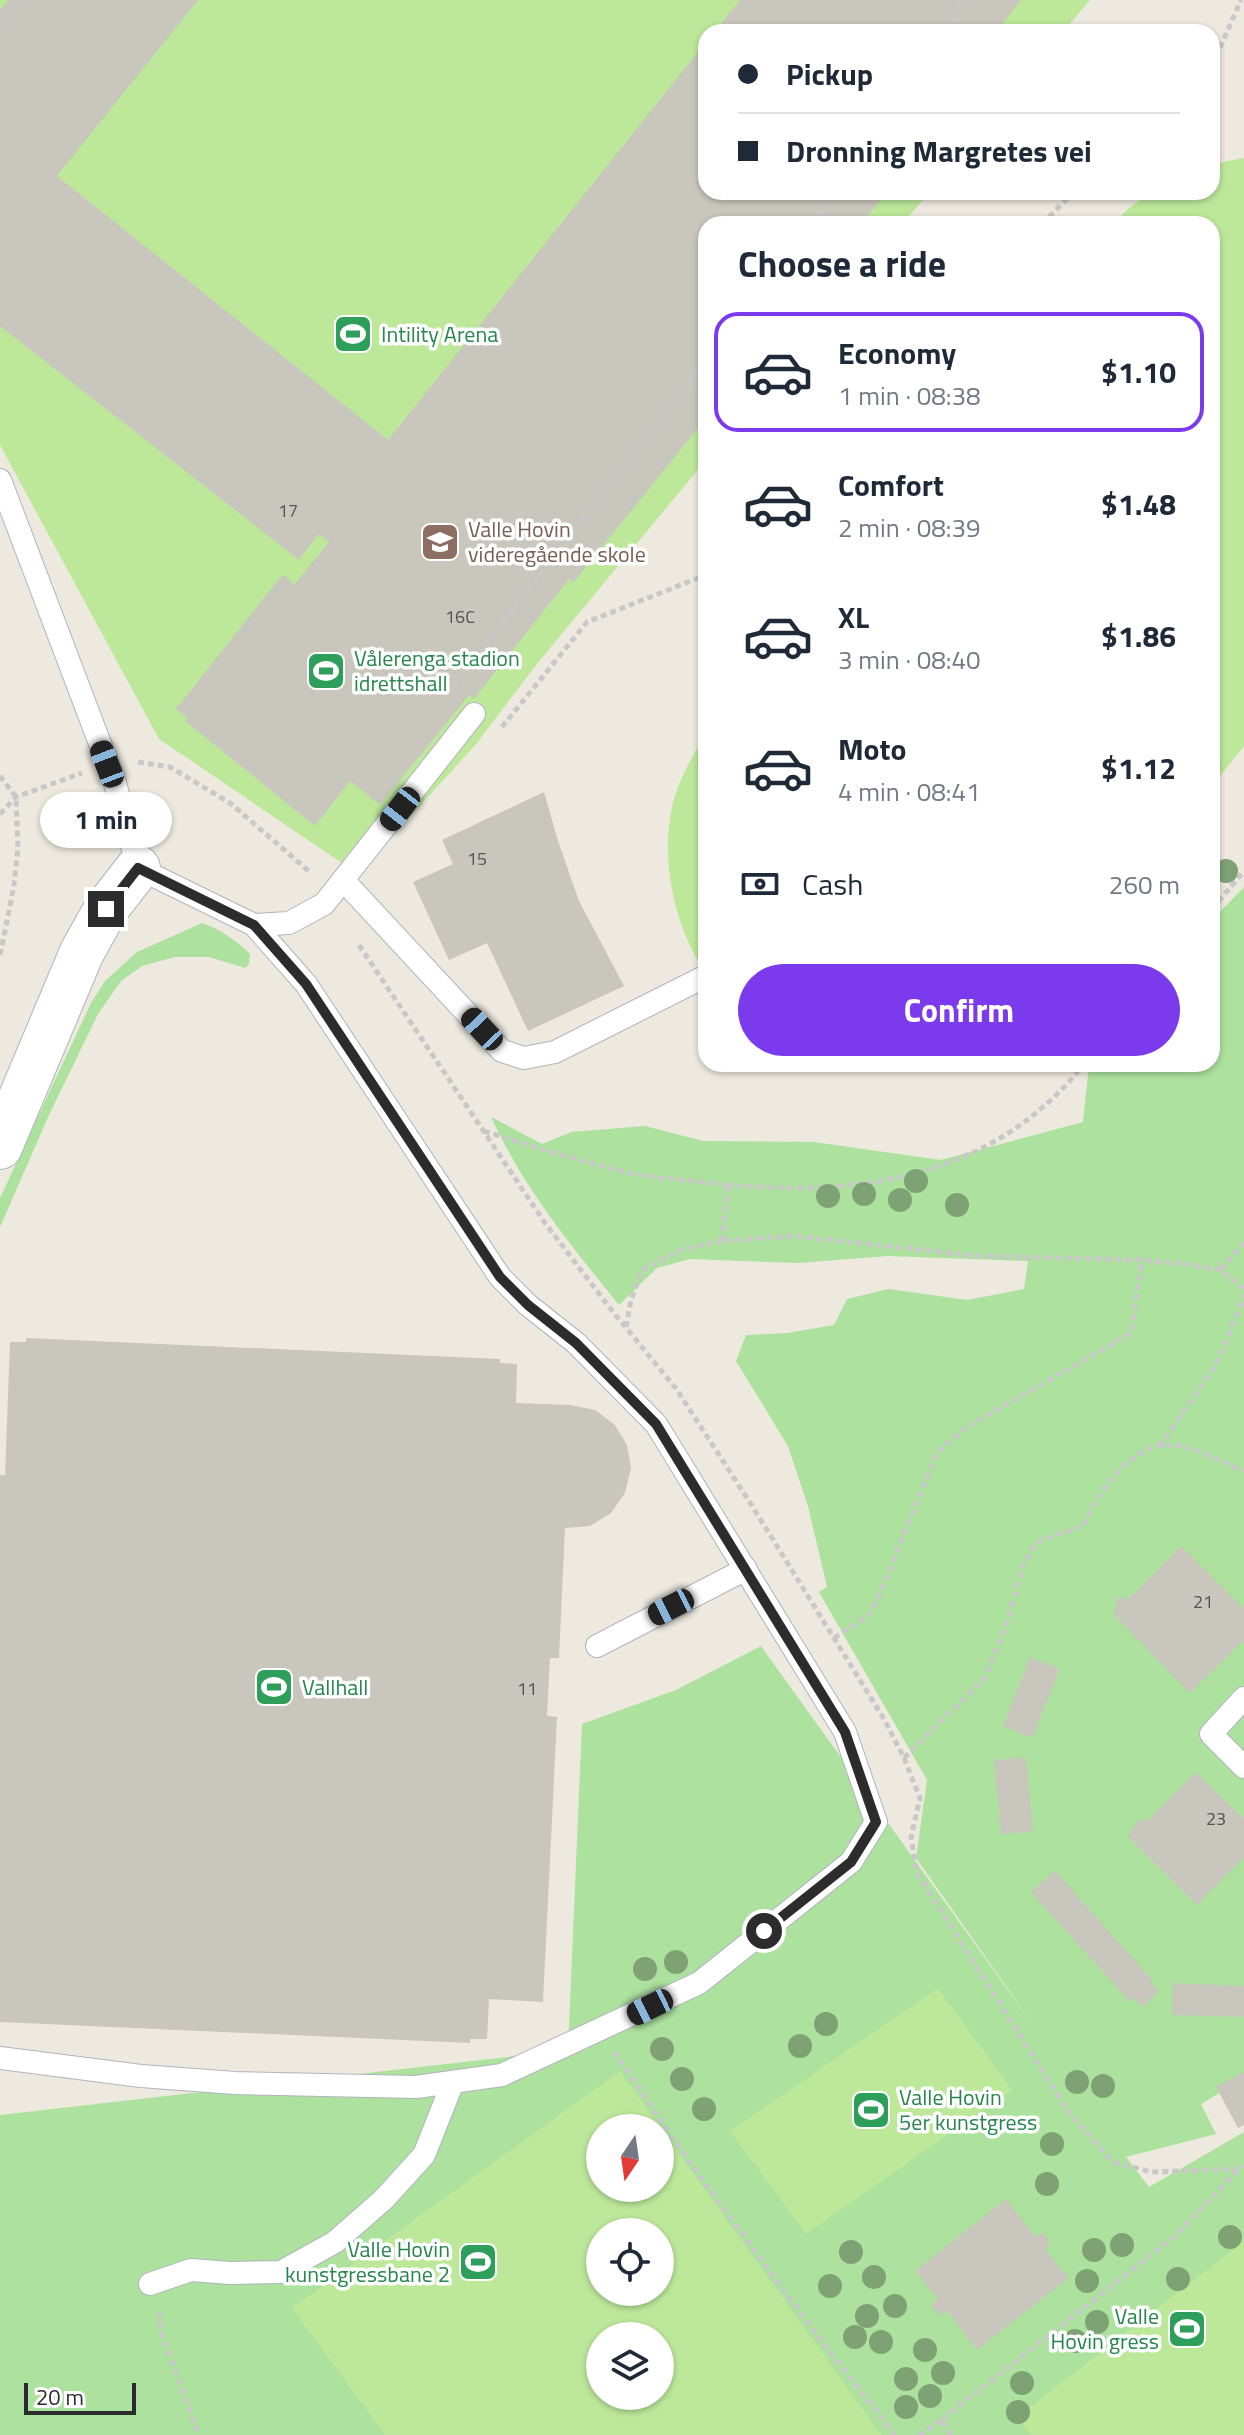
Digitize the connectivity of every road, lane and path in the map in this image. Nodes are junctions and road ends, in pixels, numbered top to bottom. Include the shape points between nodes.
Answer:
1 (21, 0) edge
2 (961, 0) edge
3 (1241, 0) edge
4 (953, 24) edge
5 (0, 26) edge
6 (1220, 48) edge
7 (834, 200) edge
8 (1066, 200) edge
9 (821, 216) edge
10 (1050, 216) edge
11 (698, 372) edge
12 (0, 480) edge
13 (698, 578) edge
14 (444, 700) dead end
15 (474, 714) dead end
16 (501, 728) dead end
17 (107, 764) junction
18 (0, 776) edge
19 (16, 797) junction
20 (0, 814) edge
21 (138, 868) junction
22 (1244, 871) edge
23 (344, 881) junction
24 (329, 900) junction
25 (1220, 900) edge
26 (254, 925) junction
27 (0, 956) edge
28 (698, 980) edge
29 (1078, 1072) edge
30 (0, 1147) edge
31 (728, 1185) junction
32 (722, 1241) junction
33 (1244, 1243) edge
34 (1142, 1260) junction
35 (1221, 1270) junction
36 (1244, 1292) edge
37 (626, 1327) dead end
38 (1160, 1446) junction
39 (1244, 1471) edge
40 (746, 1569) junction
41 (834, 1638) dead end
42 (597, 1646) dead end
43 (1244, 1698) edge
44 (884, 1719) dead end
45 (904, 1758) junction
46 (1244, 1767) edge
47 (601, 2030) junction
48 (0, 2058) edge
49 (453, 2082) junction
50 (1241, 2168) edge
51 (160, 2281) joint
52 (941, 2420) junction
53 (199, 2435) edge
54 (895, 2435) edge
55 (919, 2435) edge
56 (951, 2435) edge

1 - 5 path
2 - 4 path
3 - 6 path
7 - 9 path
8 - 10 path
11 - 14 path
12 - 17 lane
13 - 16 path via 587,622
15 - 23 lane
17 - 19 path
17 - 21 lane
17 - 24 path via 170,767 230,803 310,872
18 - 19 path
19 - 20 path
19 - 27 path via 17,866
21 - 26 lane
21 - 30 street via 82,952
22 - 25 path
23 - 24 lane
23 - 28 lane via 502,1051 524,1058 555,1052
24 - 26 lane via 289,923
24 - 31 path via 483,1130 632,1174
26 - 40 lane via 306,984 500,1277 576,1343 656,1424
29 - 31 path via 1032,1118 999,1140 906,1177 799,1189
31 - 32 path
32 - 34 path via 793,1236 978,1256
32 - 37 path via 683,1249 642,1270
33 - 35 path
34 - 35 path
34 - 41 path via 1131,1333 967,1427 937,1452 868,1616
35 - 36 path
36 - 38 path via 1219,1359
38 - 39 path via 1195,1451
38 - 45 path via 1139,1454 1121,1471 1096,1498 1083,1526 1037,1542 1023,1566 985,1678
40 - 42 lane
40 - 47 lane via 845,1732 876,1822 851,1862 699,1983
43 - 46 lane via 1211,1734
44 - 45 path
45 - 50 path via 920,1798 911,1837 917,1873 1067,2110 1113,2162 1152,2172
47 - 49 lane via 502,2075
47 - 54 path via 695,2170
48 - 49 lane via 235,2083 416,2087
49 - 51 lane via 424,2155 335,2242 281,2272 191,2270
50 - 52 path via 1174,2237
51 - 53 path via 161,2332
52 - 55 path
52 - 56 path

